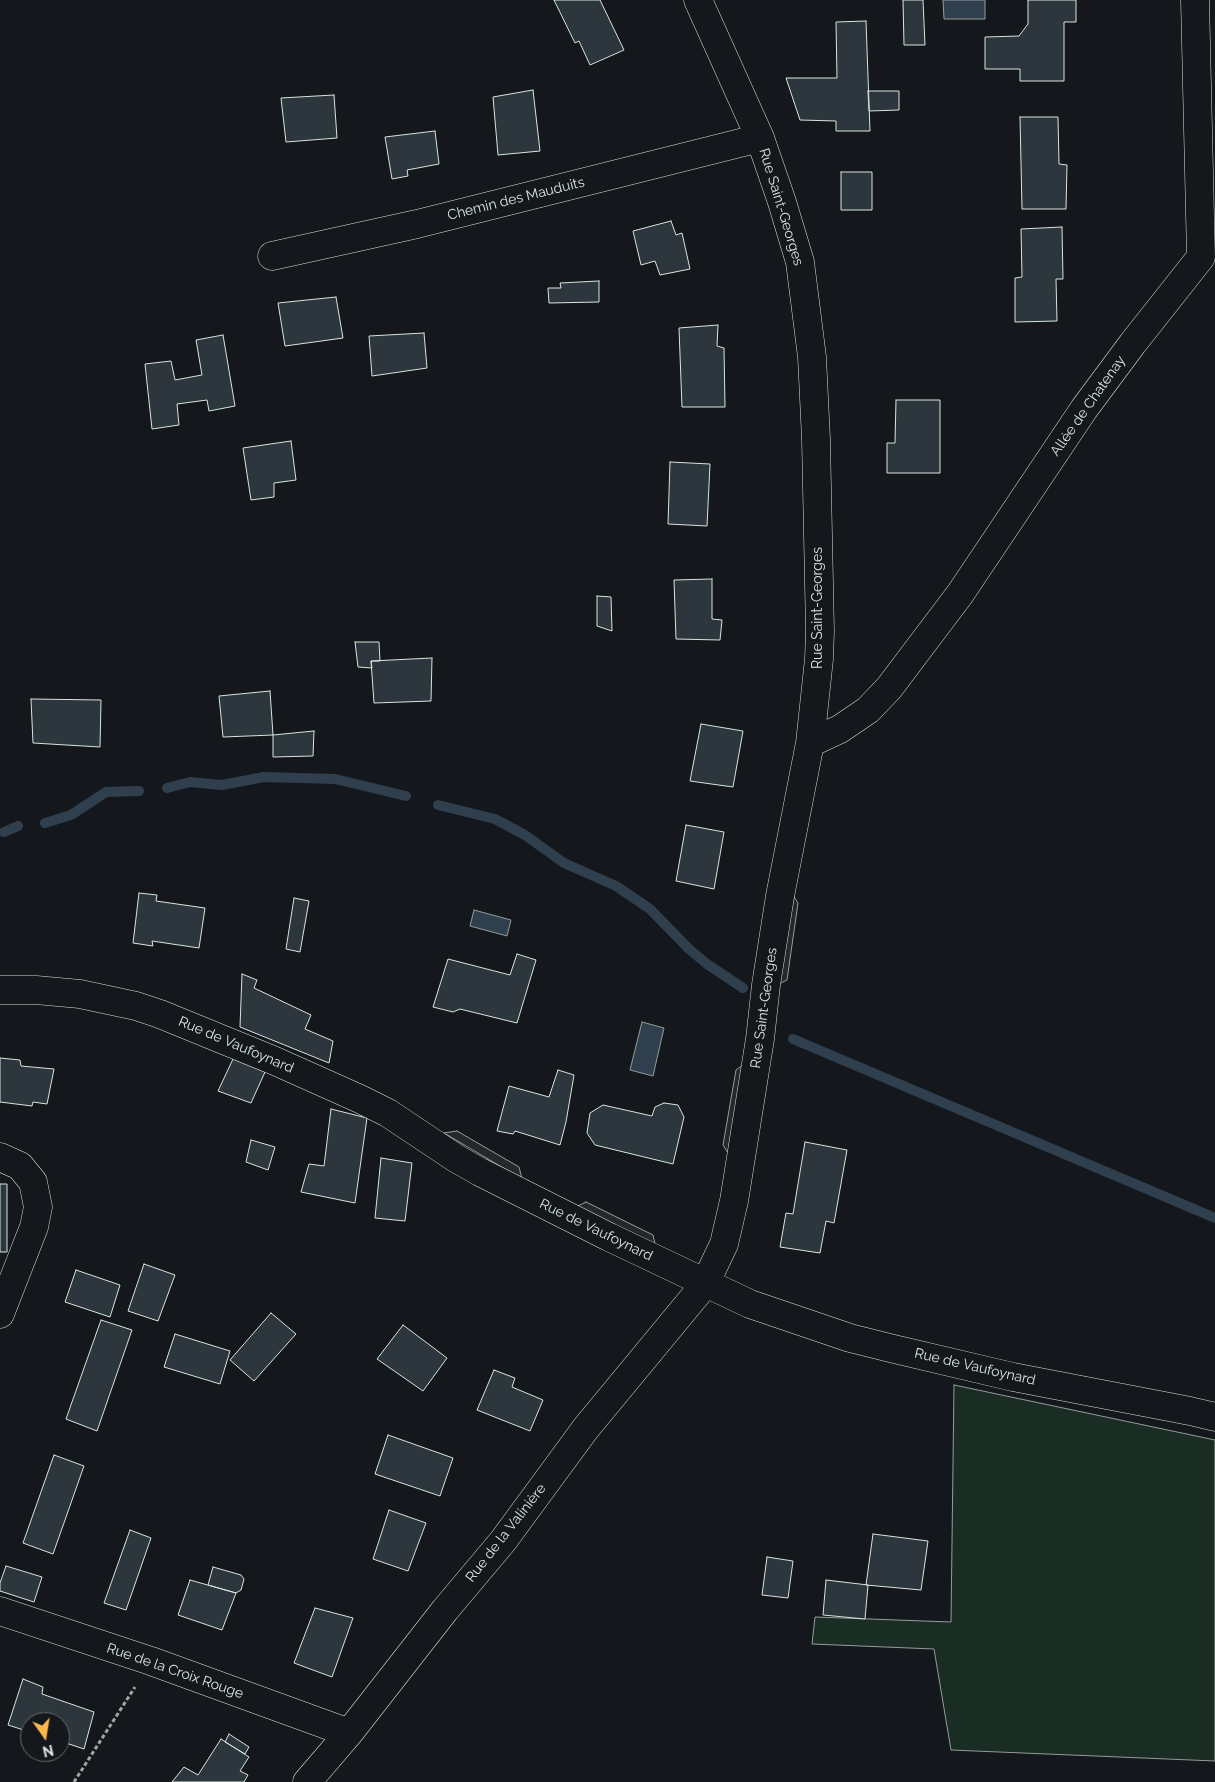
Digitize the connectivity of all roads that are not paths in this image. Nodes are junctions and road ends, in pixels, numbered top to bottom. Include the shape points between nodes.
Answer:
1 (698, 0) edge
2 (1195, 0) edge
3 (760, 138) junction
4 (1208, 249) edge
5 (272, 256) dead end
6 (810, 743) junction
7 (0, 990) edge
8 (0, 1158) edge
9 (705, 1284) junction
10 (0, 1314) edge
11 (1215, 1417) edge
12 (0, 1612) edge
13 (349, 1733) junction
14 (307, 1782) edge

1 - 3 street, Rue Saint-Georges
2 - 4 street, Allée de Chatenay
3 - 5 street, Chemin des Mauduits via 417,224
3 - 6 street, Rue Saint-Georges via 800,262 812,357 820,631
4 - 6 street, Allée de Chatenay via 1084,409 960,594 889,688 868,710 840,729
6 - 9 street, Rue Saint-Georges via 779,905 734,1201 724,1244
7 - 9 street, Rue de Vaufoynard via 80,994 136,1006 275,1061 388,1113 480,1172
8 - 10 street via 20,1166 33,1182 38,1207 34,1228
9 - 11 street, Rue de Vaufoynard via 750,1304 859,1340 1013,1377
9 - 13 street, Rue de la Valinière via 586,1428 503,1541
12 - 13 street, Rue de la Croix Rouge via 151,1661
13 - 14 street, Rue de la Valinière

